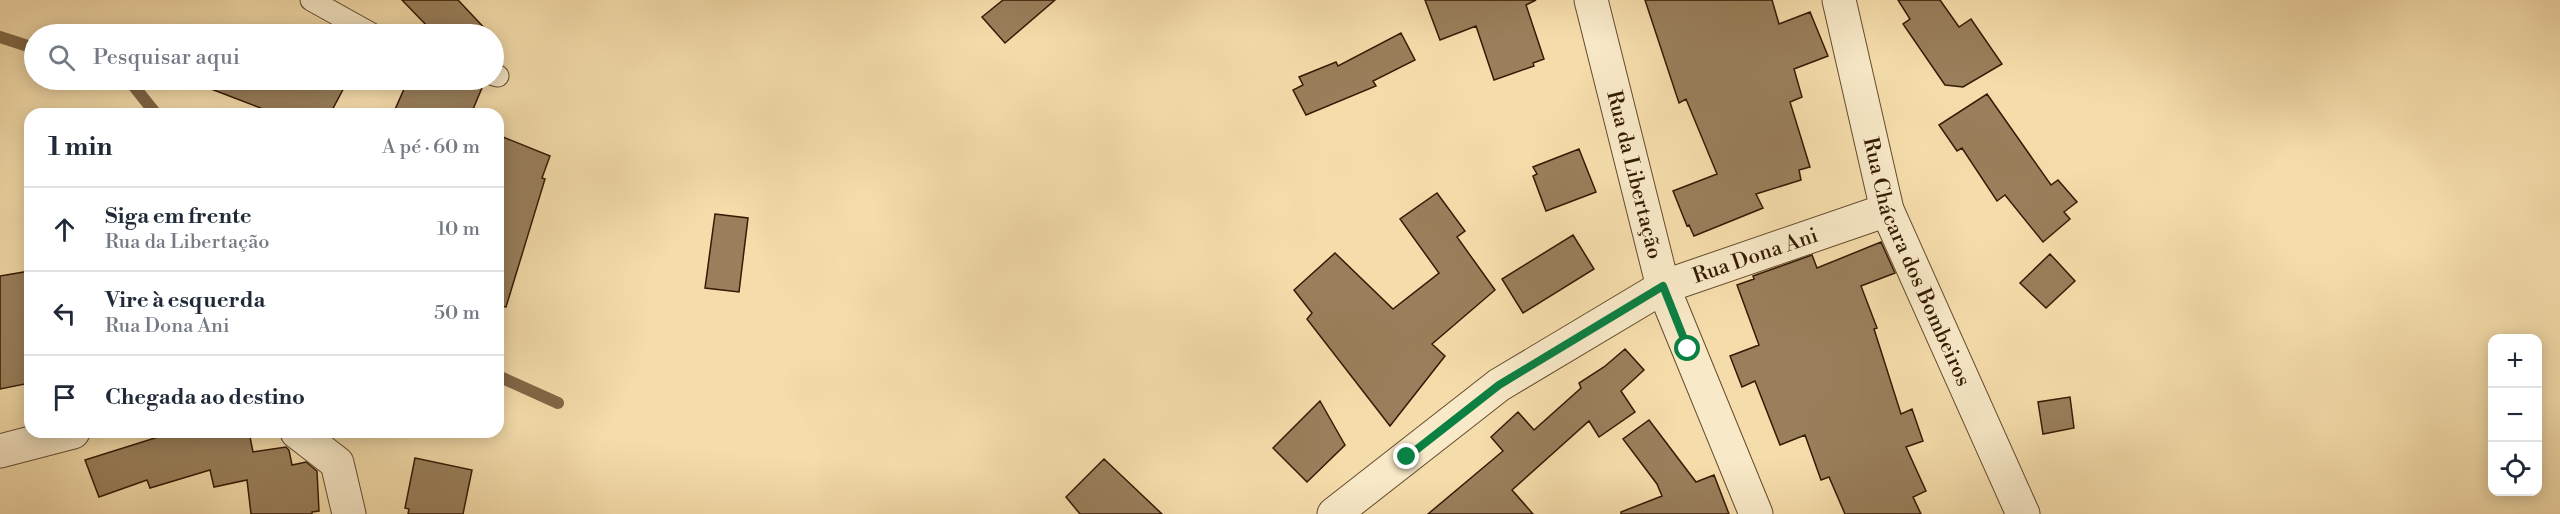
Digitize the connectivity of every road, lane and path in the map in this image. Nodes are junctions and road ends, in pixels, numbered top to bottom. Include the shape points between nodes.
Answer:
1 (311, 0) edge
2 (1591, 0) edge
3 (1839, 0) edge
4 (354, 24) edge
5 (1887, 210) junction
6 (1663, 286) junction
7 (51, 438) edge
8 (305, 438) edge
9 (0, 451) edge
10 (349, 514) edge
11 (1334, 514) edge
12 (1756, 514) edge
13 (2023, 514) edge

1 - 4 lane
2 - 6 street, Rua da Libertação
3 - 5 street, Rua Chácara dos Bombeiros
5 - 6 street, Rua Dona Ani
5 - 13 street, Rua Chácara dos Bombeiros
6 - 11 street, Rua Dona Ani via 1499,385
6 - 12 street, Rua da Libertação
7 - 9 street
8 - 10 street via 337,463

